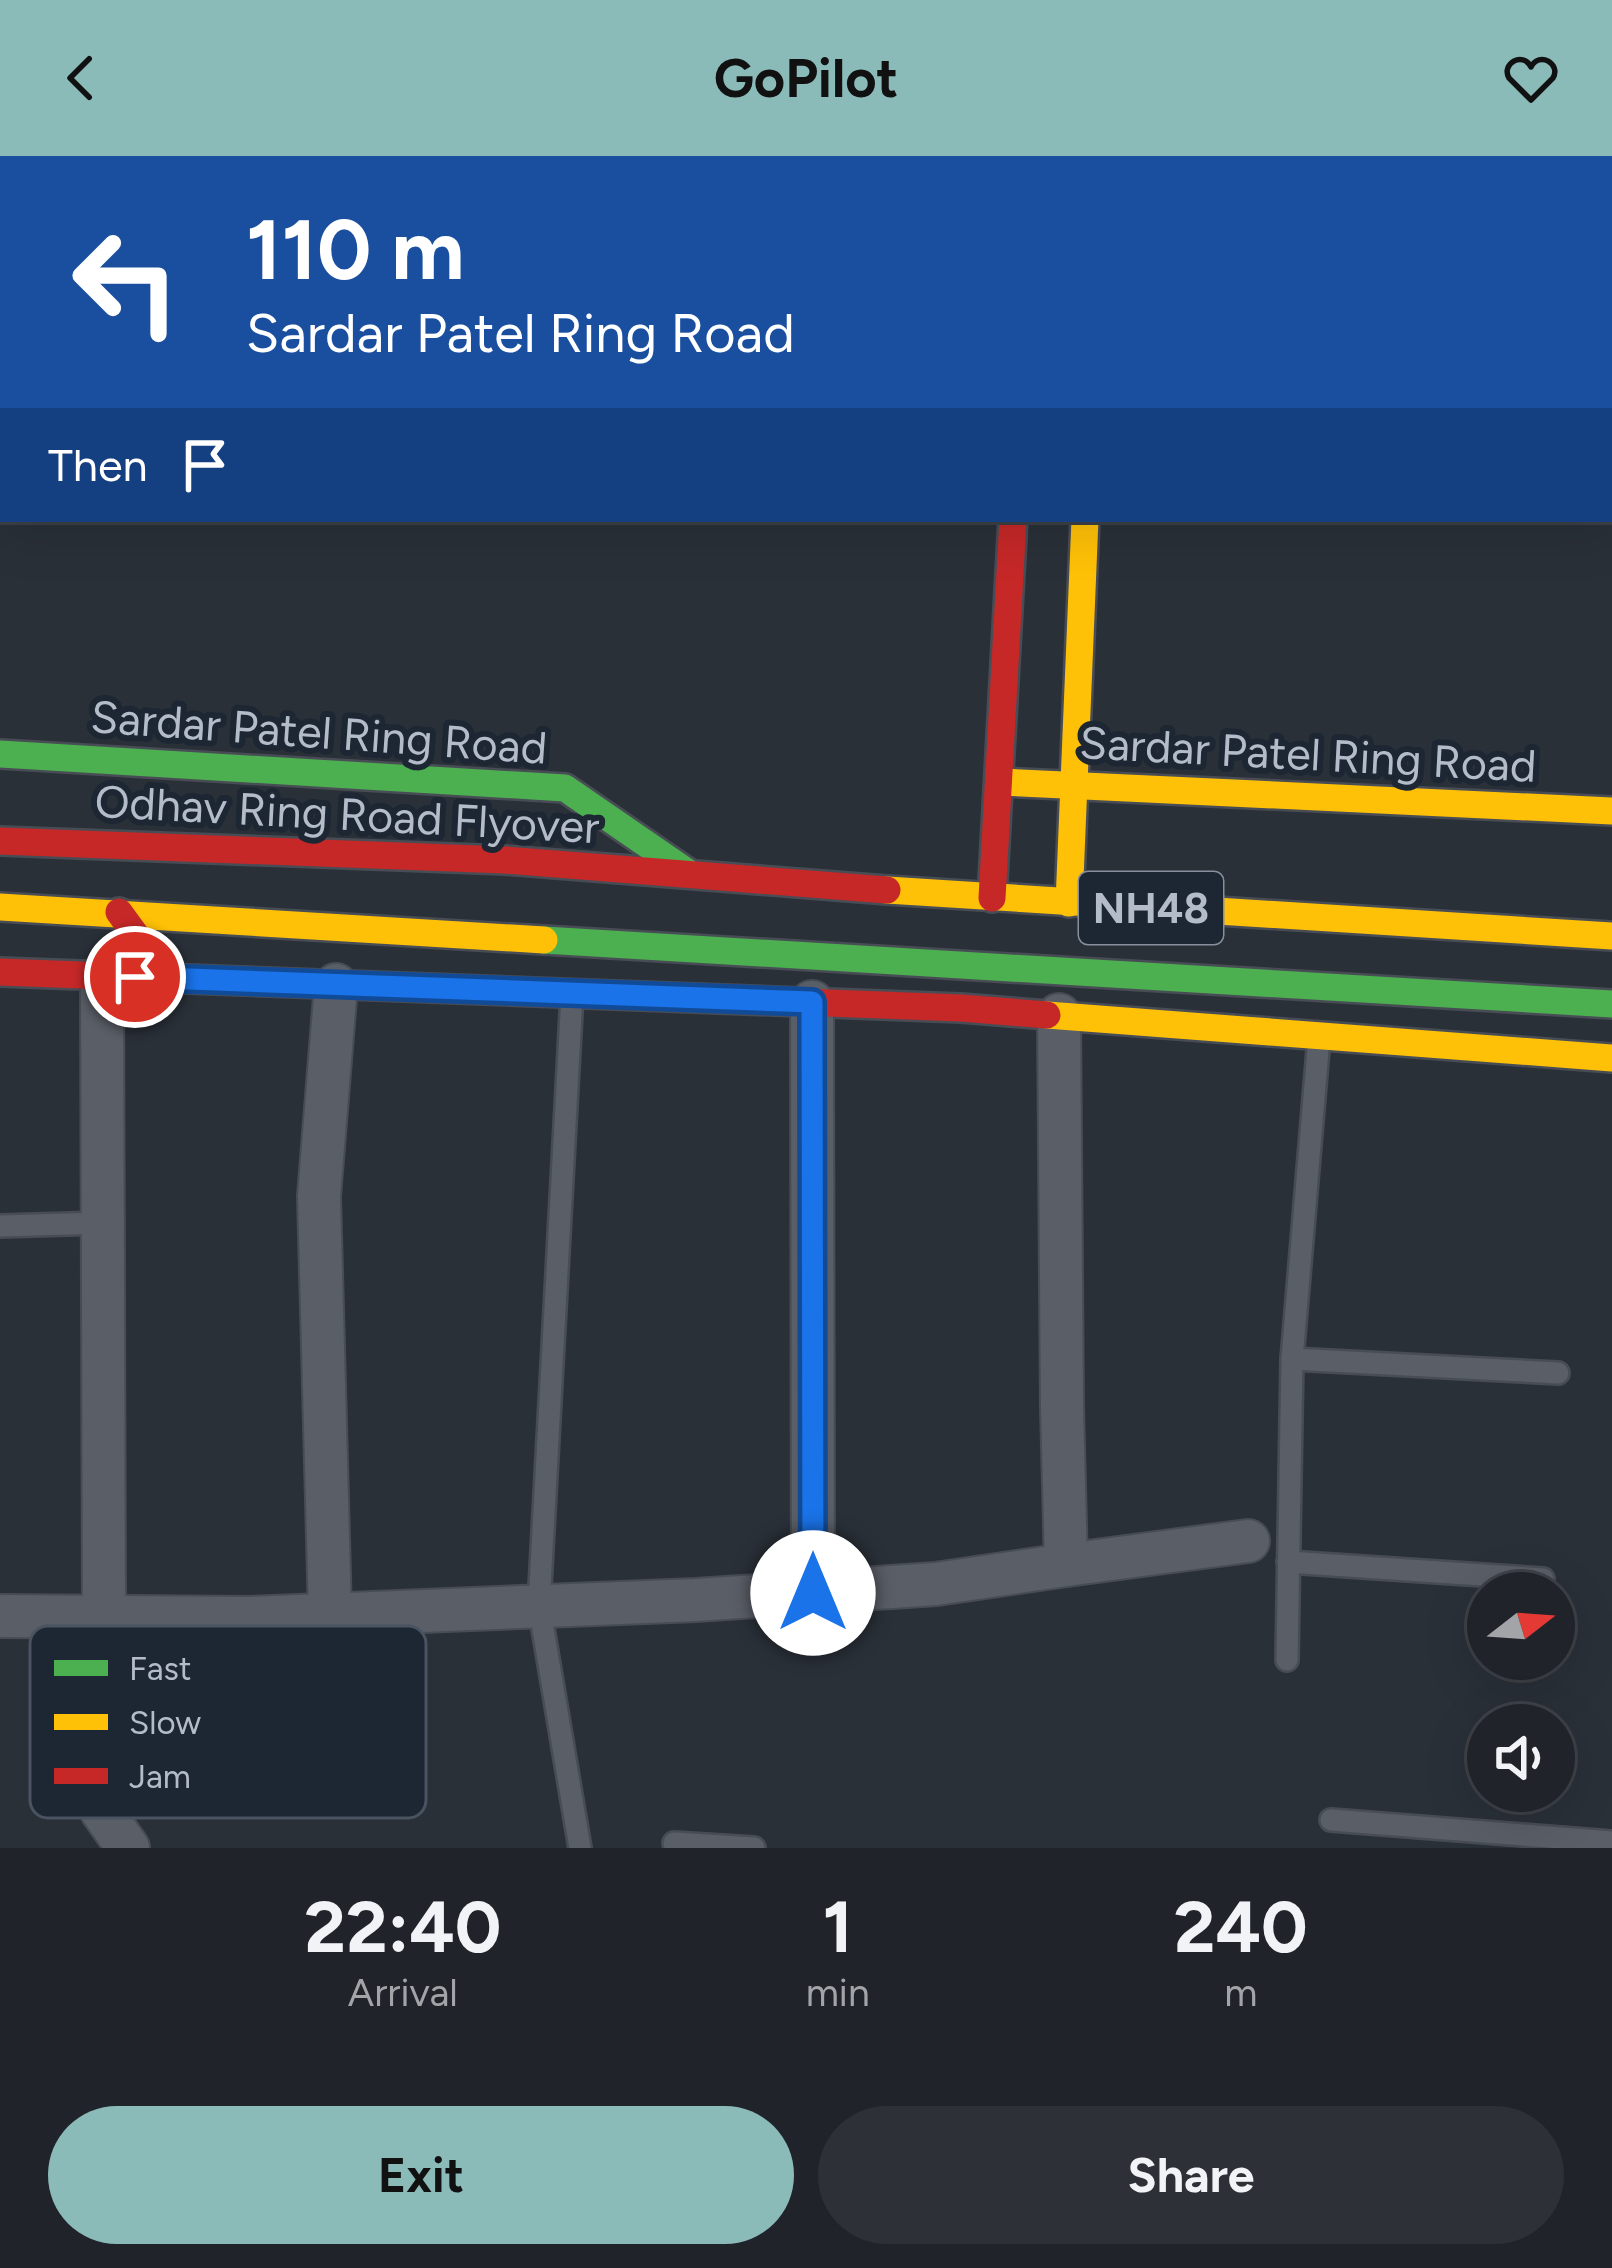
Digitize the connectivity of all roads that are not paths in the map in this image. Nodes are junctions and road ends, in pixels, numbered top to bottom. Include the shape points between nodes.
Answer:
1 (1013, 522) edge
2 (1085, 522) edge
3 (0, 754) edge
4 (1000, 782) junction
5 (1074, 785) junction
6 (1612, 811) edge
7 (0, 841) edge
8 (689, 874) junction
9 (992, 898) junction
10 (1069, 903) junction
11 (0, 907) edge
12 (119, 912) junction
13 (1612, 936) edge
14 (0, 972) edge
15 (102, 976) junction
16 (168, 979) junction
17 (336, 985) junction
18 (572, 994) junction
19 (812, 1002) junction
20 (1612, 1004) edge
21 (1059, 1015) junction
22 (1320, 1036) junction
23 (1612, 1058) edge
24 (103, 1223) junction
25 (0, 1226) edge
26 (1292, 1359) junction
27 (1558, 1373) dead end
28 (1248, 1541) dead end
29 (1288, 1562) junction
30 (1066, 1565) junction
31 (1467, 1574) edge
32 (813, 1593) junction
33 (538, 1606) junction
34 (330, 1614) junction
35 (0, 1616) edge
36 (104, 1617) junction
37 (104, 1626) edge
38 (1287, 1660) dead end
39 (107, 1818) edge
40 (1331, 1820) dead end
41 (1520, 1842) edge
42 (674, 1843) dead end
43 (1612, 1843) edge
44 (128, 1848) edge
45 (580, 1848) edge
46 (754, 1848) edge

1 - 4 main road
2 - 5 main road
3 - 8 main road, Sardar Patel Ring Road via 566,788
4 - 5 main road, Sardar Patel Ring Road
4 - 9 main road
5 - 6 main road, Sardar Patel Ring Road
5 - 10 main road
7 - 8 main road, Odhav Ring Road Flyover / NH48
8 - 9 main road, NH48
9 - 10 main road, NH48
10 - 13 main road, NH48
11 - 12 main road, NH48
12 - 16 main road
12 - 20 main road, NH48
14 - 15 main road
15 - 16 main road
15 - 24 street
16 - 17 main road
17 - 18 main road
17 - 34 street via 319,1196
18 - 19 main road
18 - 33 lane
19 - 21 main road
19 - 32 street
21 - 22 main road
21 - 30 street
22 - 23 main road
22 - 26 lane
24 - 25 lane
24 - 36 street
26 - 27 lane
26 - 29 lane
28 - 30 street
29 - 31 lane
29 - 38 lane
30 - 32 street
32 - 33 street
33 - 34 street
33 - 45 lane
34 - 36 street
35 - 36 street
36 - 37 street
39 - 44 street
40 - 41 lane
41 - 43 lane
42 - 46 lane

